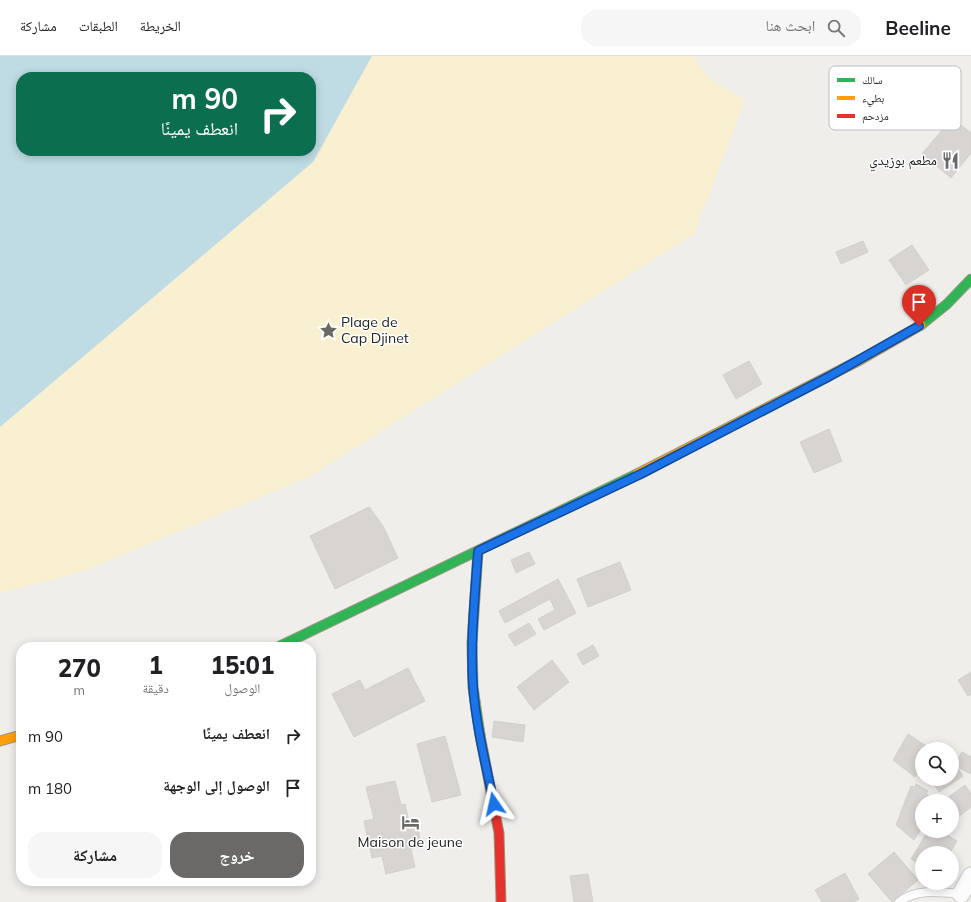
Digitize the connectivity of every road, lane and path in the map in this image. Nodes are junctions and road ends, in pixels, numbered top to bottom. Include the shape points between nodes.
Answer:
1 (971, 279) edge
2 (478, 551) junction
3 (288, 642) edge
4 (16, 736) edge
5 (0, 741) edge
6 (971, 876) edge
7 (964, 896) edge
8 (501, 902) edge
9 (899, 902) edge

1 - 2 main road via 962,291 931,318 894,341 641,474
2 - 3 main road
2 - 8 main road via 472,643 473,687 499,833
4 - 5 main road
6 - 7 street
7 - 9 lane via 931,891 905,897

